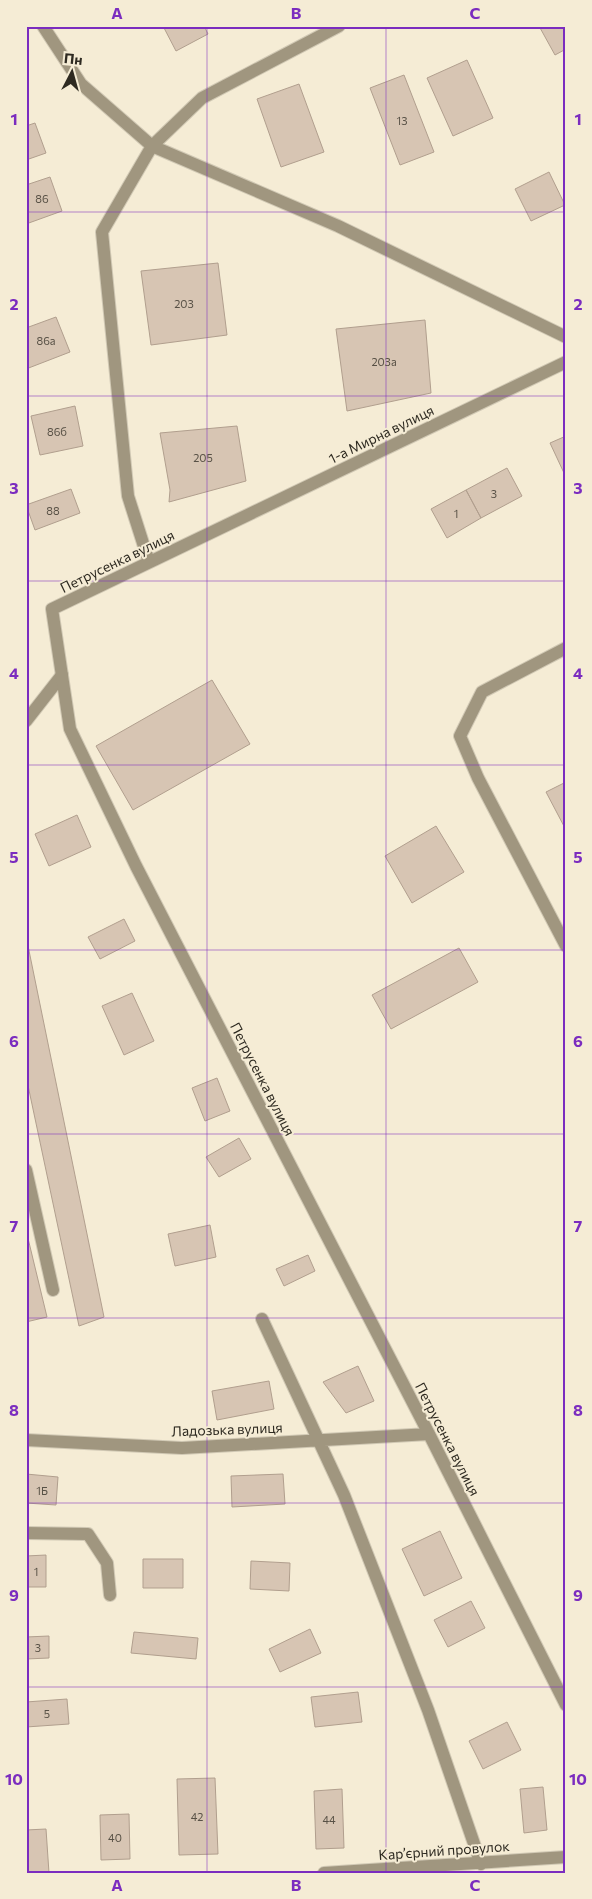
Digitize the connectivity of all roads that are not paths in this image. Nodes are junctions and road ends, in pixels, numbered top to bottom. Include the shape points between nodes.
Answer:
1 (44, 26) edge
2 (339, 26) edge
3 (152, 146) junction
4 (566, 338) edge
5 (566, 362) edge
6 (209, 533) joint
7 (149, 562) junction
8 (566, 648) edge
9 (62, 676) junction
10 (26, 721) edge
11 (566, 946) edge
12 (26, 1170) edge
13 (53, 1290) dead end
14 (262, 1319) dead end
15 (429, 1434) junction
16 (26, 1440) edge
17 (318, 1440) junction
18 (26, 1533) edge
19 (110, 1595) dead end
20 (566, 1705) edge
21 (566, 1857) edge
22 (481, 1864) junction
23 (324, 1873) edge

1 - 3 street via 81,84
2 - 3 street via 202,98
3 - 4 street via 338,226
3 - 7 street via 102,232 128,496
5 - 6 street, 1-а Мирна вулиця
6 - 7 street, Петрусенка вулиця
7 - 9 street, Петрусенка вулиця via 52,609
8 - 11 street via 482,692 460,736 478,778
9 - 10 street
9 - 15 street, Петрусенка вулиця via 70,729 132,858
12 - 13 street
14 - 17 street
15 - 17 street, Ладозька вулиця
15 - 20 street, Петрусенка вулиця
16 - 17 street, Ладозька вулиця via 182,1448
17 - 22 street via 344,1495 428,1710
18 - 19 street via 88,1534 106,1563
21 - 22 street, Кар’єрний провулок
22 - 23 street, Кар’єрний провулок

